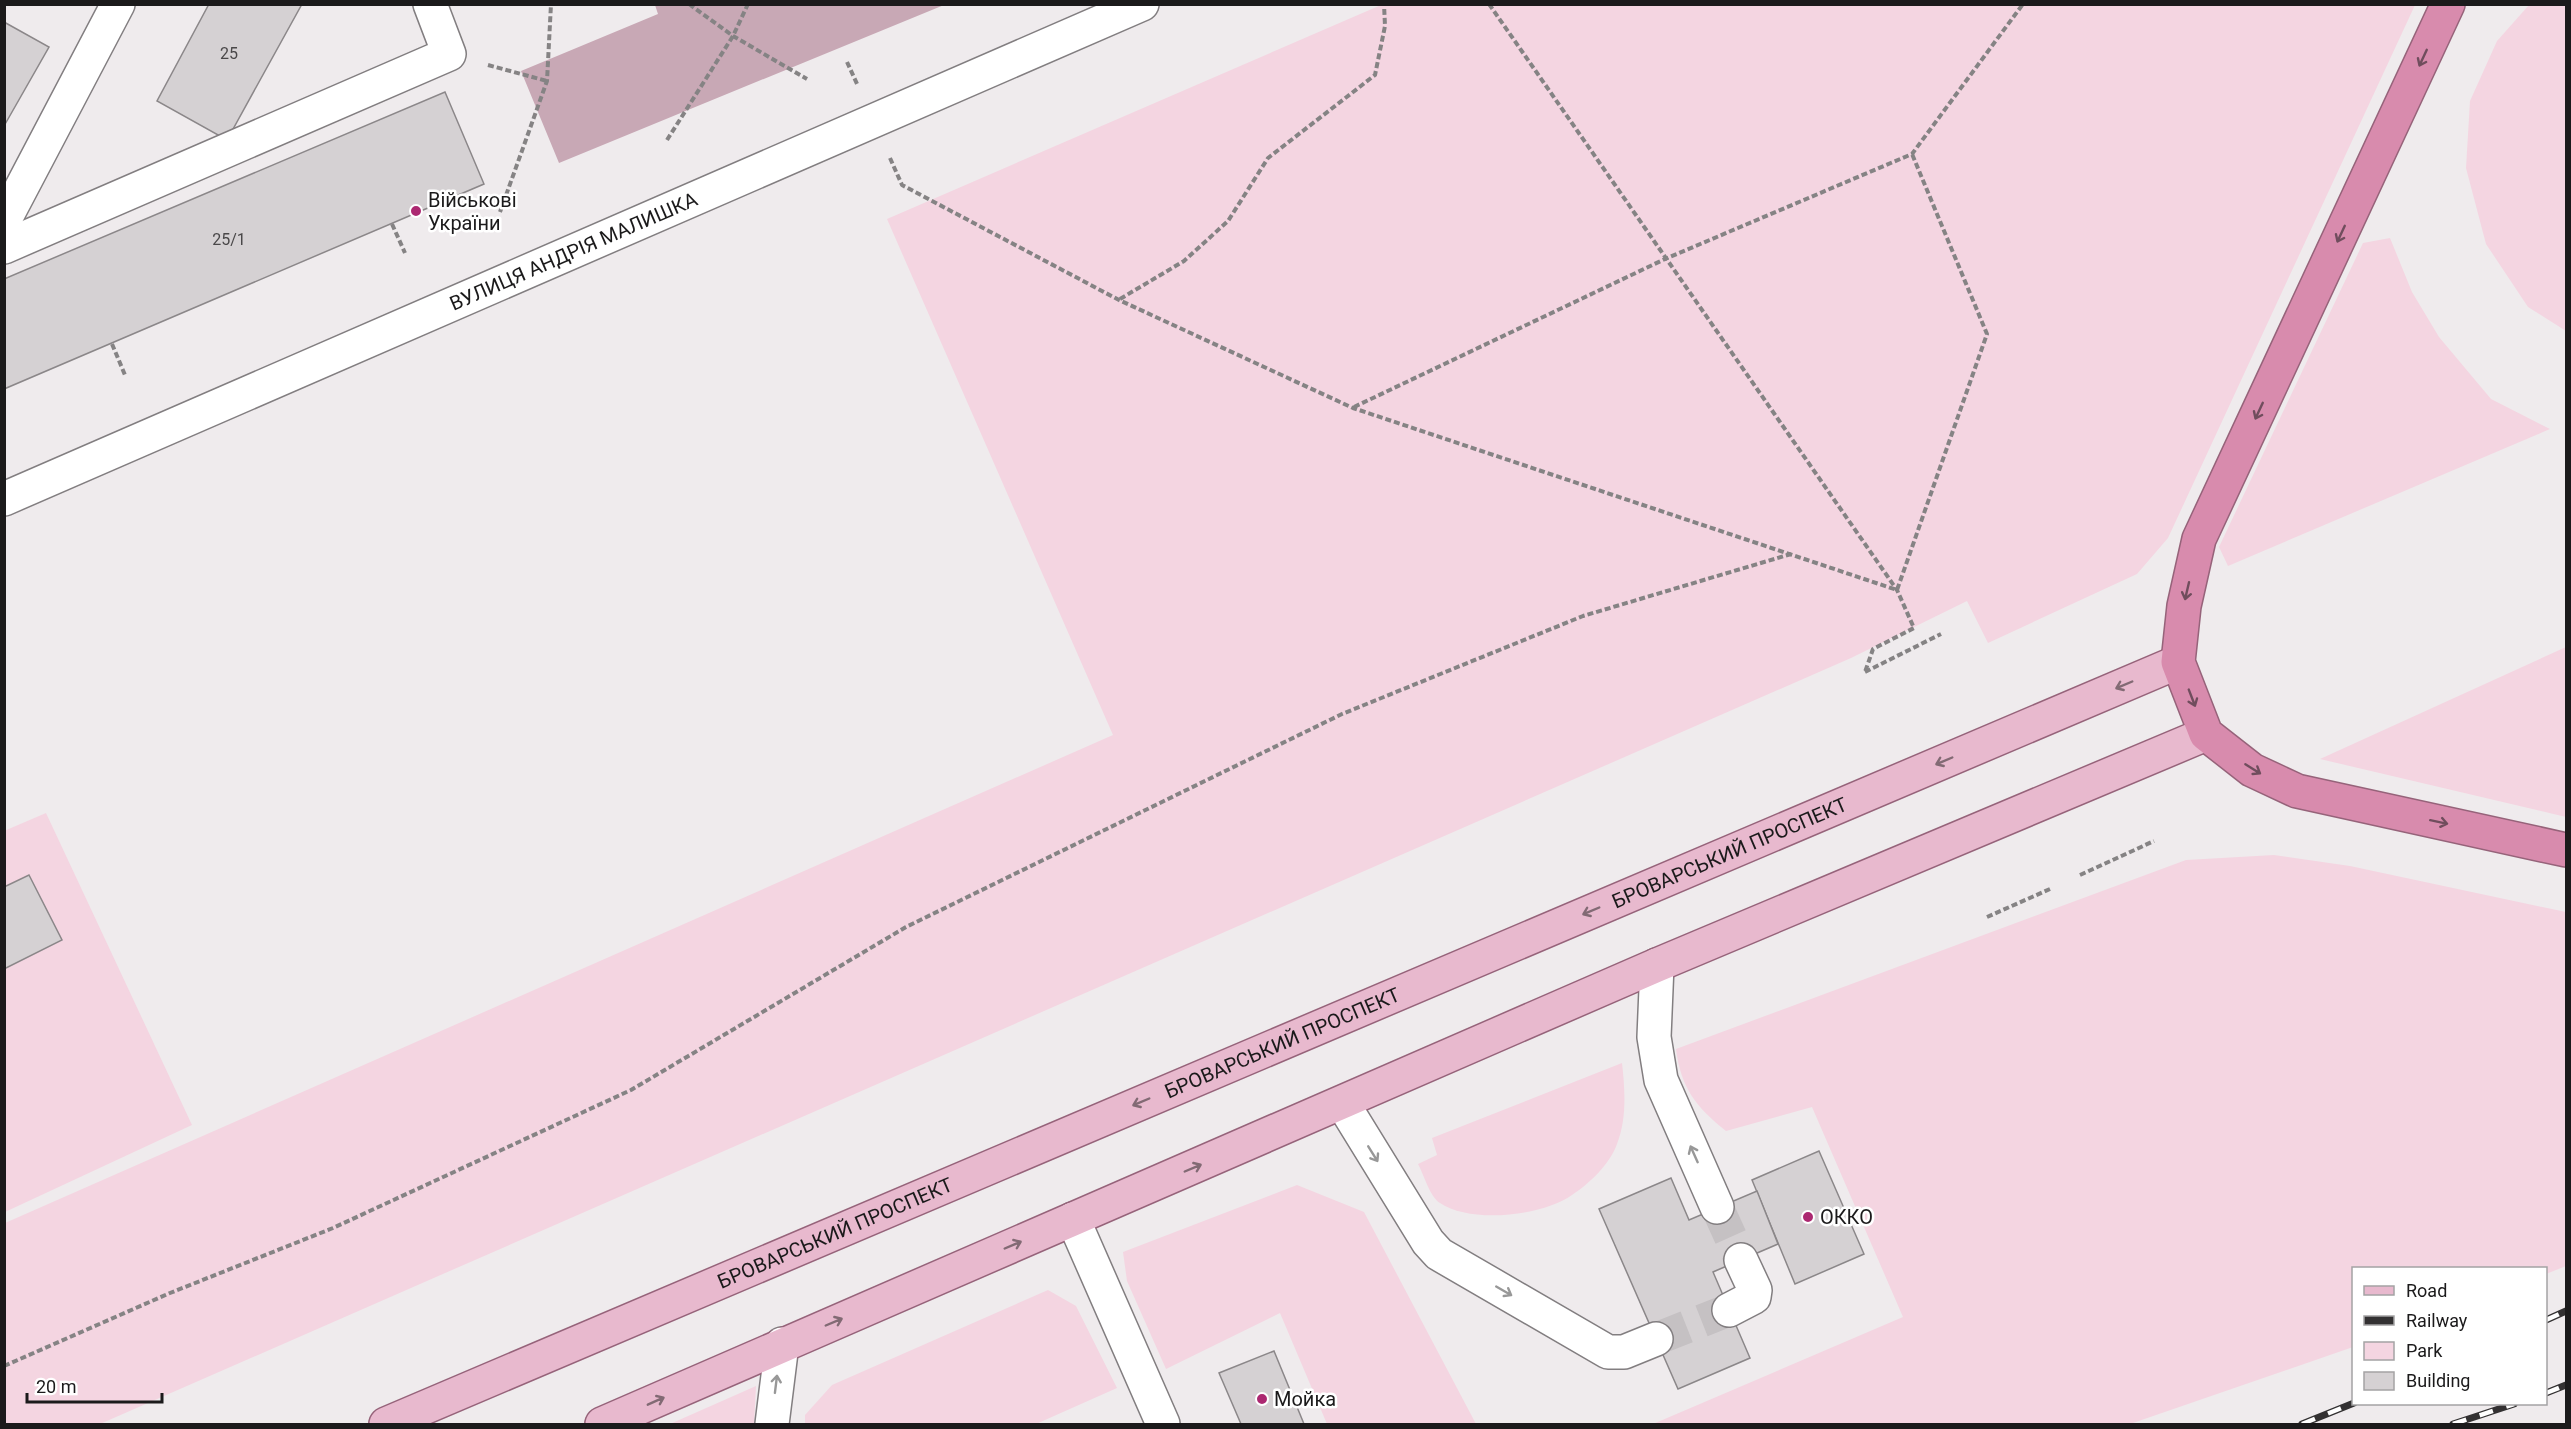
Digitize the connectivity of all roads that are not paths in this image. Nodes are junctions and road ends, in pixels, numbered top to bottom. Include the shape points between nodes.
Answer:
1 (118, 4) edge
2 (430, 4) edge
3 (1142, 4) edge
4 (2448, 4) edge
5 (4, 220) edge
6 (4, 247) edge
7 (4, 499) edge
8 (2178, 662) junction
9 (2206, 734) junction
10 (2566, 850) edge
11 (1657, 965) junction
12 (1343, 1104) junction
13 (1718, 1207) tunnel mouth
14 (1073, 1219) junction
15 (1741, 1260) tunnel mouth
16 (1729, 1310) tunnel mouth
17 (1656, 1339) tunnel mouth
18 (782, 1344) junction
19 (386, 1425) edge
20 (602, 1425) edge
21 (772, 1425) edge
22 (1163, 1425) edge

1 - 5 street
2 - 6 street via 450,54
3 - 7 street, ВУЛИЦЯ АНДРІЯ МАЛИШКА
4 -> 8 highway via 2199,539 2184,606
8 -> 9 highway
8 -> 19 main road, БРОВАРСЬКИЙ ПРОСПЕКТ
9 -> 10 highway via 2252,770 2297,791
9 - 11 main road
11 - 12 main road
13 -> 11 street via 1661,1080 1654,1037
14 -> 12 main road
12 -> 17 street via 1439,1254 1608,1352 1624,1352
18 -> 14 main road
14 - 22 street
15 - 16 street via 1755,1290 1754,1297
20 -> 18 main road
21 -> 18 street

